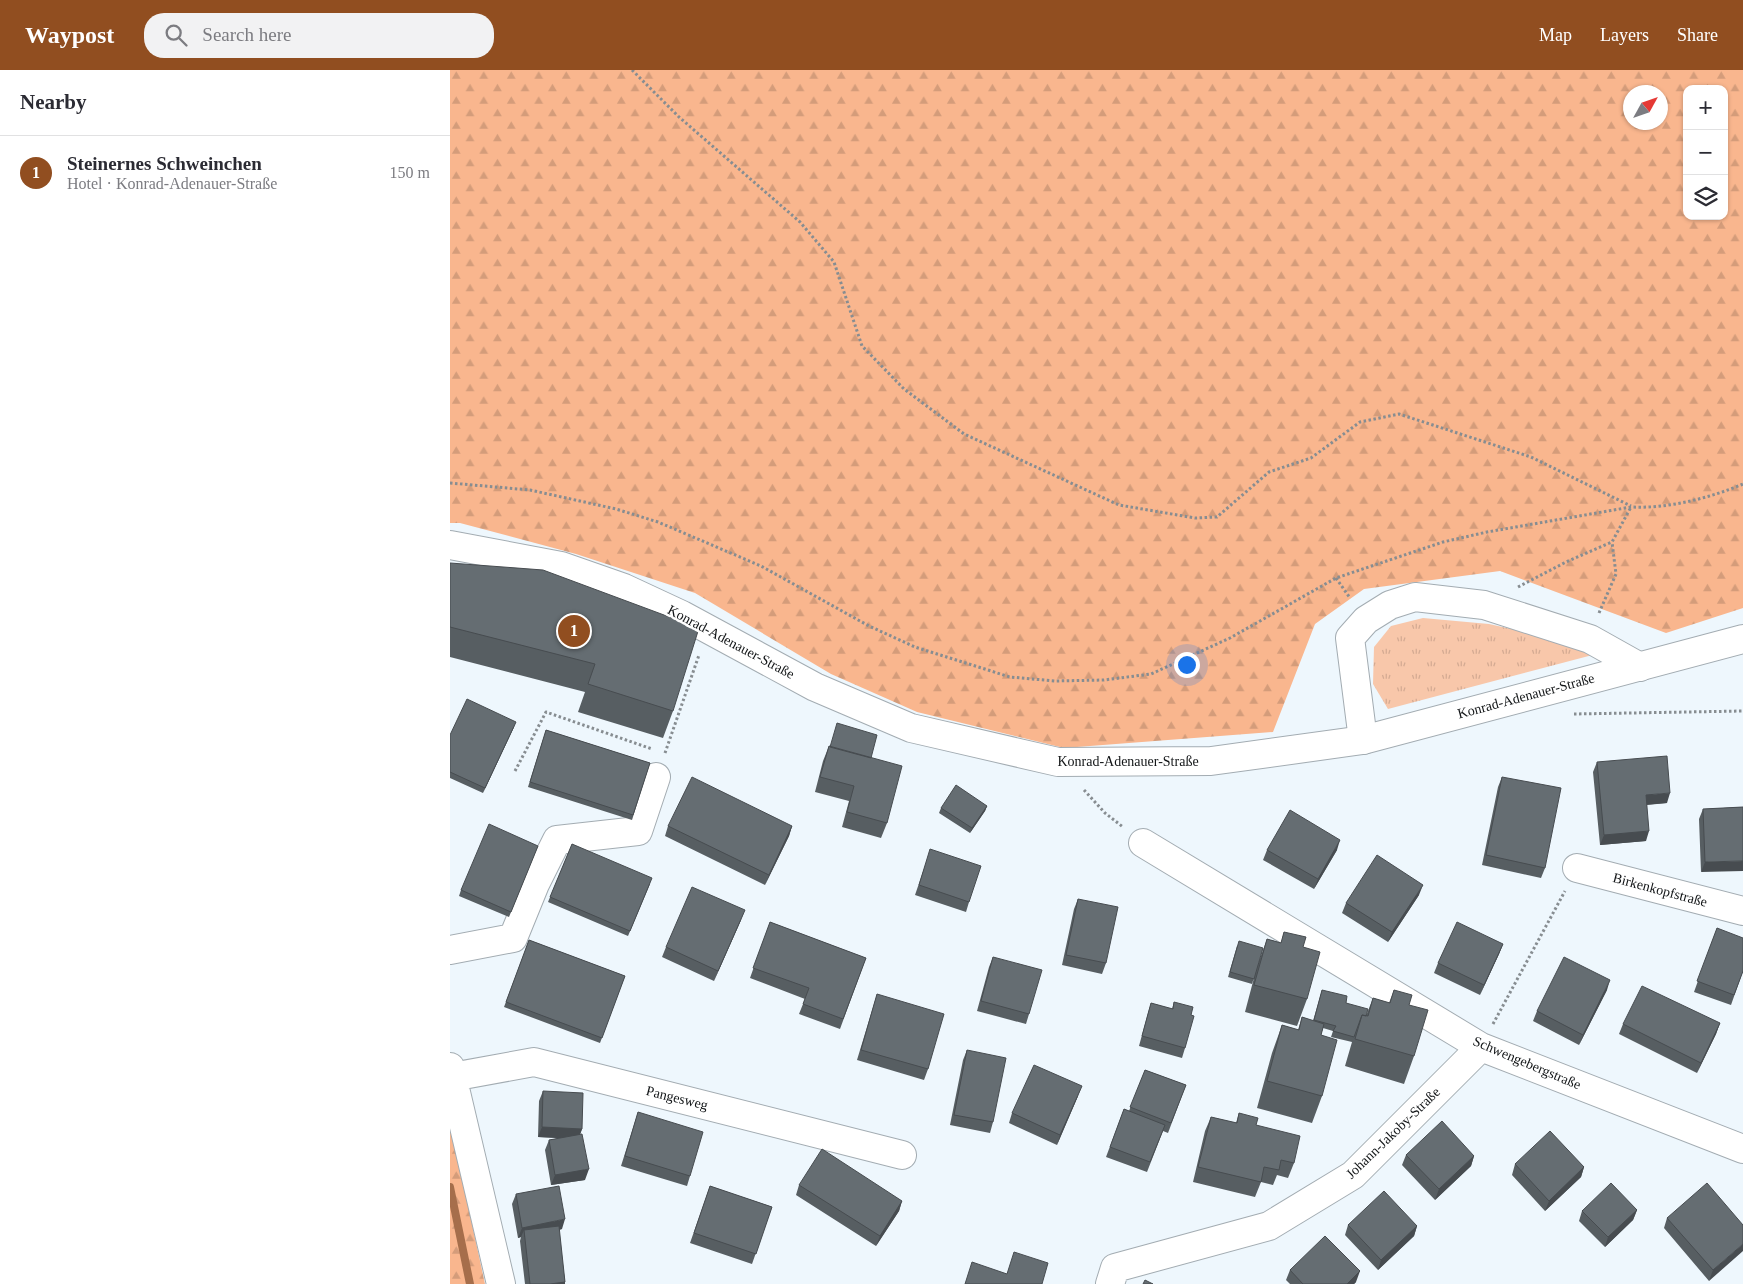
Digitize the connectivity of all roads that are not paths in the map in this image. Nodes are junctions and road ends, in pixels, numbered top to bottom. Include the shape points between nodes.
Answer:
1 (450, 545) edge
2 (1743, 639) edge
3 (1640, 667) junction
4 (1363, 740) junction
5 (660, 765) road end
6 (1143, 843) road end
7 (1577, 868) road end
8 (1743, 911) edge
9 (450, 950) edge
10 (1481, 1047) junction
11 (451, 1072) edge
12 (1743, 1149) edge
13 (902, 1154) dead end
14 (502, 1284) edge
15 (1110, 1284) edge

1 - 4 street, Konrad-Adenauer-Straße via 561,566 624,588 682,615 815,687 911,728 1058,762 1211,761
2 - 3 street, Konrad-Adenauer-Straße
3 - 4 street, Konrad-Adenauer-Straße
3 - 4 street via 1590,638 1484,604 1415,597 1390,605 1366,620 1350,638
5 - 9 street via 638,831 557,840 513,938
6 - 10 street, Schwengebergstraße
7 - 8 street, Birkenkopfstraße
10 - 12 street, Schwengebergstraße
10 - 15 street, Johann-Jakoby-Straße via 1353,1175 1269,1226 1115,1268
11 - 13 street, Pangesweg via 534,1062
11 - 14 street, Pangesweg

